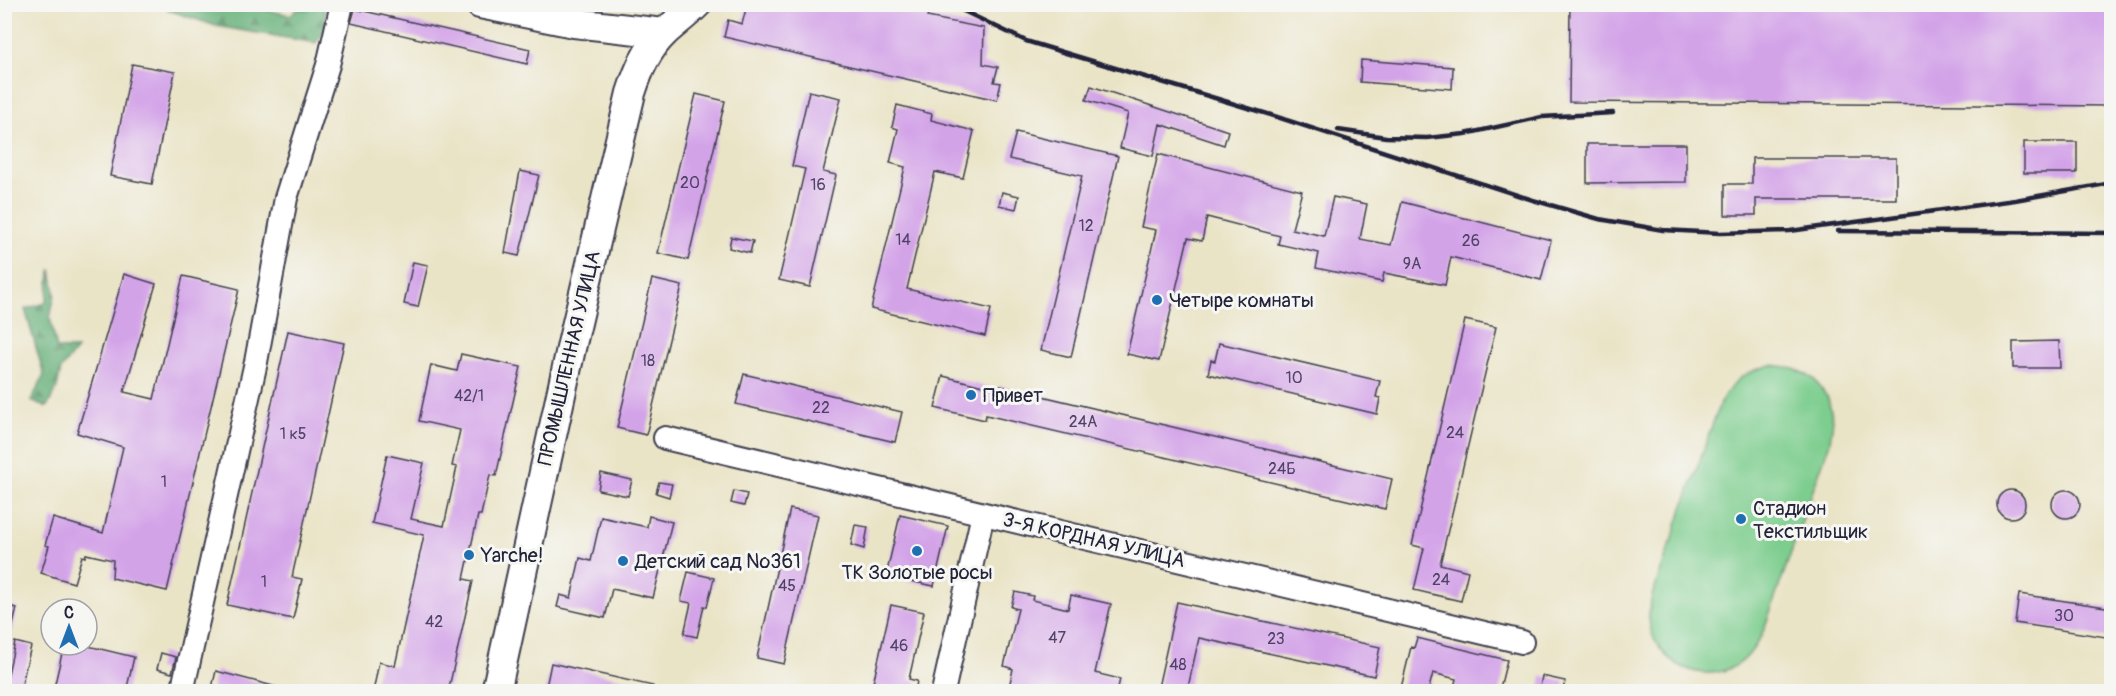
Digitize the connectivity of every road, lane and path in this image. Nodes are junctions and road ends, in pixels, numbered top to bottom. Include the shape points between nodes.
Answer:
1 (342, 4) edge
2 (480, 4) edge
3 (697, 4) edge
4 (664, 33) junction
5 (665, 438) dead end
6 (983, 514) junction
7 (1522, 642) dead end
8 (182, 692) edge
9 (496, 692) edge
10 (943, 692) edge

1 - 8 street via 328,65 286,198 256,362
2 - 4 main road via 574,23
3 - 4 main road, ПРОМЫШЛЕННАЯ УЛИЦА
4 - 9 main road, ПРОМЫШЛЕННАЯ УЛИЦА via 639,70 620,136
5 - 6 street, 3-Я КОРДНАЯ УЛИЦА
6 - 7 street, 3-Я КОРДНАЯ УЛИЦА
6 - 10 street

